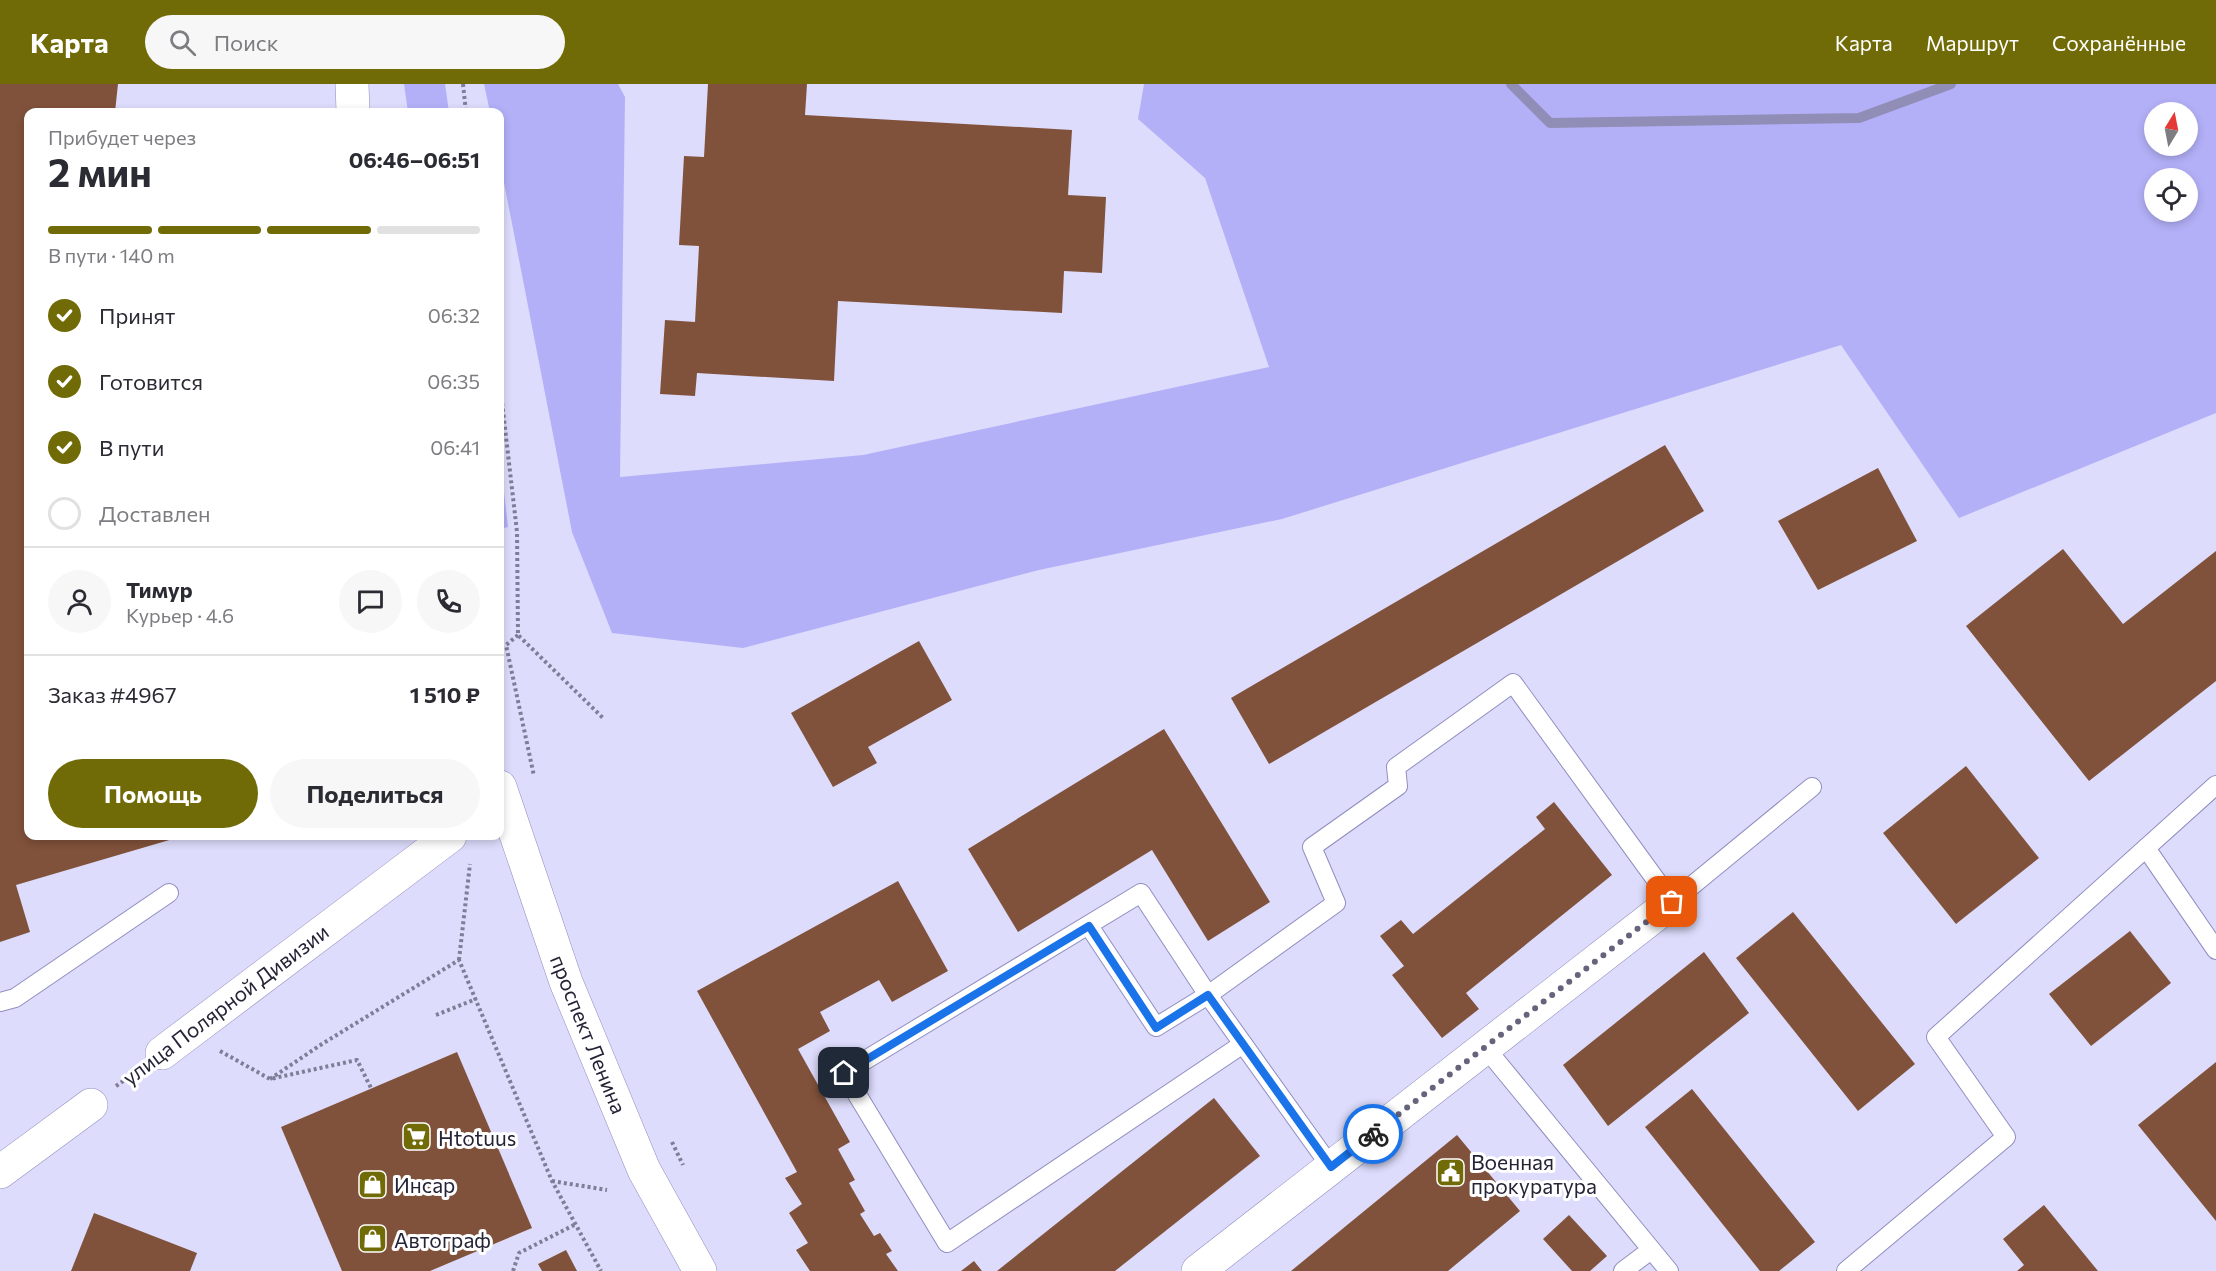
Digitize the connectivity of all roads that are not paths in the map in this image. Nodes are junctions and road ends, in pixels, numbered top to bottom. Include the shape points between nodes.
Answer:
1 (352, 84) edge
2 (353, 108) edge
3 (2216, 785) edge
4 (1812, 787) dead end
5 (504, 805) edge
6 (460, 846) edge
7 (2146, 848) junction
8 (169, 893) dead end
9 (1672, 902) junction
10 (1089, 926) junction
11 (2216, 950) edge
12 (1208, 995) junction
13 (0, 1002) edge
14 (175, 1043) road end
15 (1243, 1044) junction
16 (1484, 1046) junction
17 (91, 1105) road end
18 (1331, 1167) junction
19 (0, 1172) edge
20 (1651, 1250) junction
21 (700, 1271) edge
22 (1198, 1271) edge
23 (1623, 1271) edge
24 (1669, 1271) edge
25 (1846, 1271) edge

1 - 2 street
3 - 7 lane
4 - 9 lane
5 - 21 street, проспект Ленина via 566,982 644,1170
6 - 14 street, улица Полярной Дивизии
7 - 11 lane
7 - 25 lane via 1936,1037 2006,1137
8 - 13 lane via 15,998
9 - 12 lane via 1513,684 1396,767 1398,786 1312,847 1336,903
9 - 16 street
10 - 12 lane via 1141,893
10 - 12 lane via 1156,1028
10 - 15 lane via 844,1073 947,1243
12 - 15 lane
15 - 18 lane
16 - 18 street
16 - 20 lane
17 - 19 street
18 - 22 street
20 - 23 lane
20 - 24 lane

